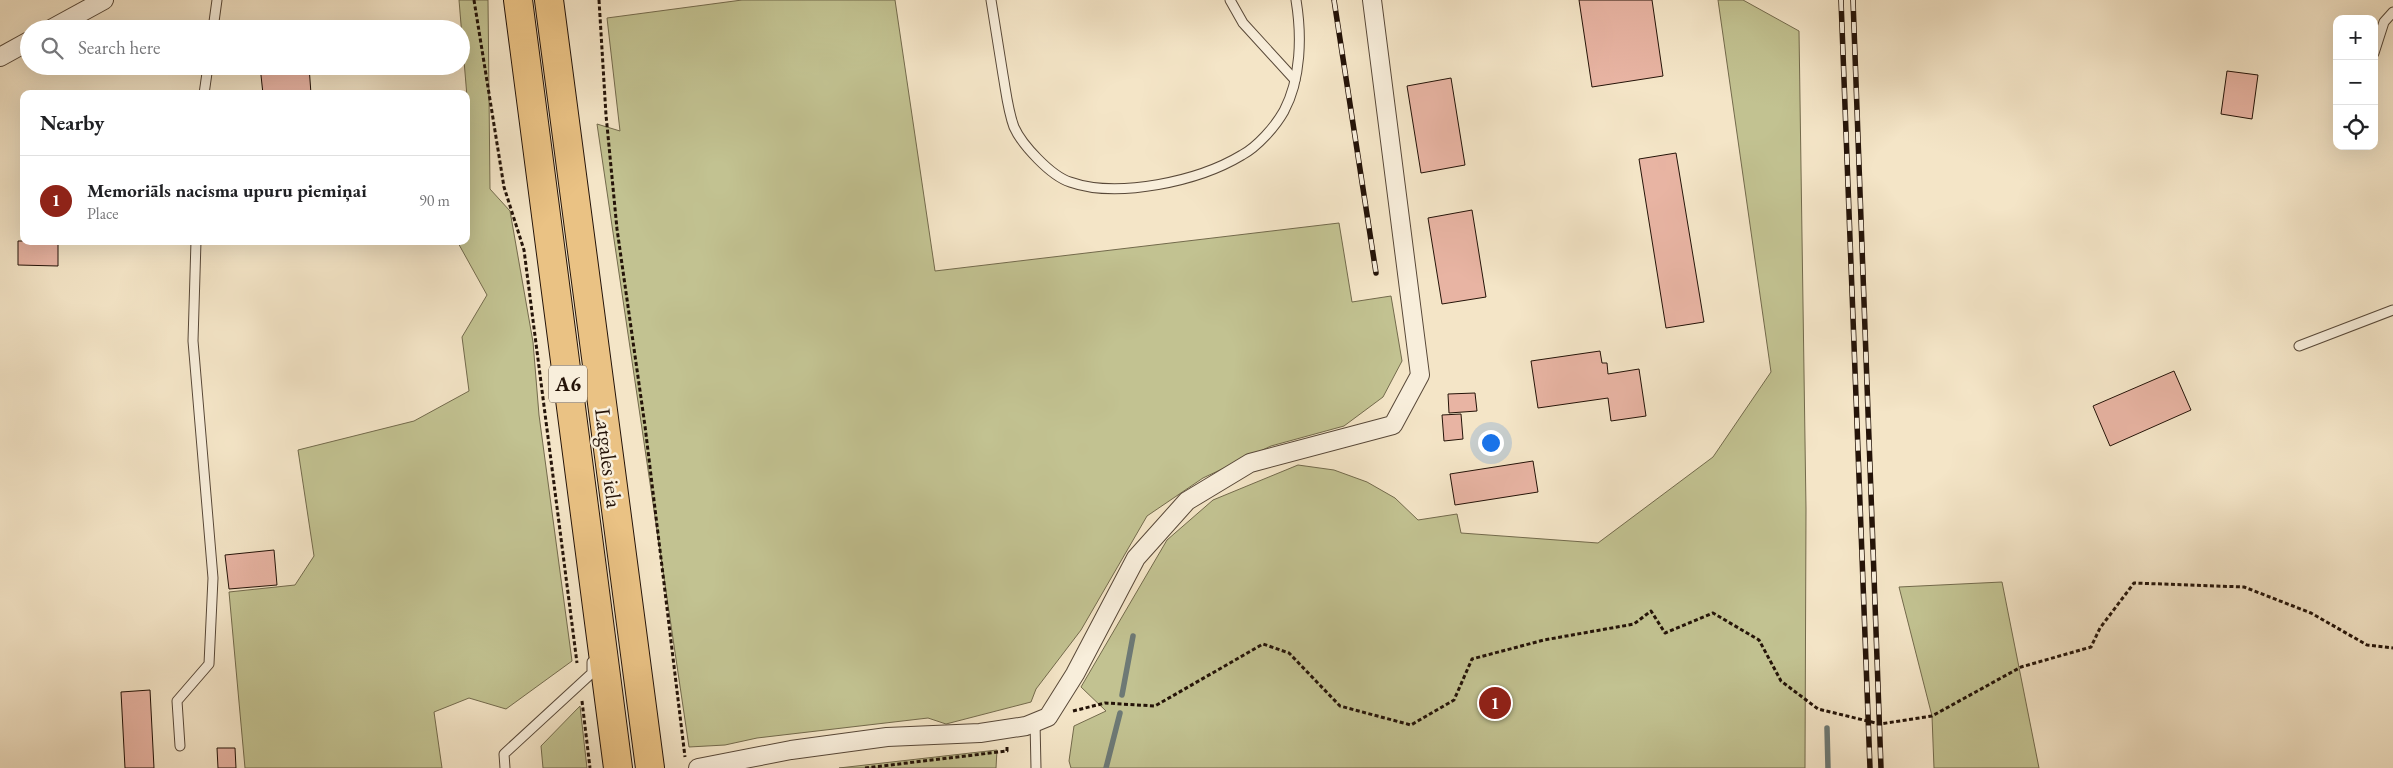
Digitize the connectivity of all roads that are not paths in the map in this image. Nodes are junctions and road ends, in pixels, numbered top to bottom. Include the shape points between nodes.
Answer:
1 (104, 0) edge
2 (217, 0) edge
3 (518, 0) edge
4 (549, 0) edge
5 (991, 0) edge
6 (1230, 0) edge
7 (1296, 0) edge
8 (1372, 0) edge
9 (2393, 12) edge
10 (67, 20) edge
11 (214, 20) edge
12 (2378, 41) edge
13 (20, 46) edge
14 (0, 56) edge
15 (207, 75) edge
16 (1294, 80) junction
17 (205, 90) edge
18 (196, 245) edge
19 (2393, 310) edge
20 (2299, 346) dead end
21 (596, 594) junction
22 (1041, 719) junction
23 (180, 746) dead end
24 (691, 763) edge
25 (505, 768) edge
26 (618, 768) edge
27 (650, 768) edge
28 (1036, 768) edge

1 - 10 street
2 - 11 lane
3 - 21 highway, Latgales iela / A6
4 - 27 highway, Latgales iela / A6
5 - 16 lane via 1014,128 1048,169 1068,182 1095,188 1132,187 1193,176 1221,167 1262,139 1283,112
6 - 16 lane via 1243,23
7 - 16 lane via 1300,52
8 - 22 street via 1420,375 1393,425 1250,464 1187,501 1136,558 1074,674
9 - 12 lane via 2384,22
13 - 14 street
15 - 17 lane
18 - 23 lane via 193,341 212,578 209,664 177,701
19 - 20 lane
21 - 25 lane, Latgales iela via 592,673 504,754
21 - 26 highway, Latgales iela / A6
22 - 24 street via 980,733 888,737
22 - 28 lane

